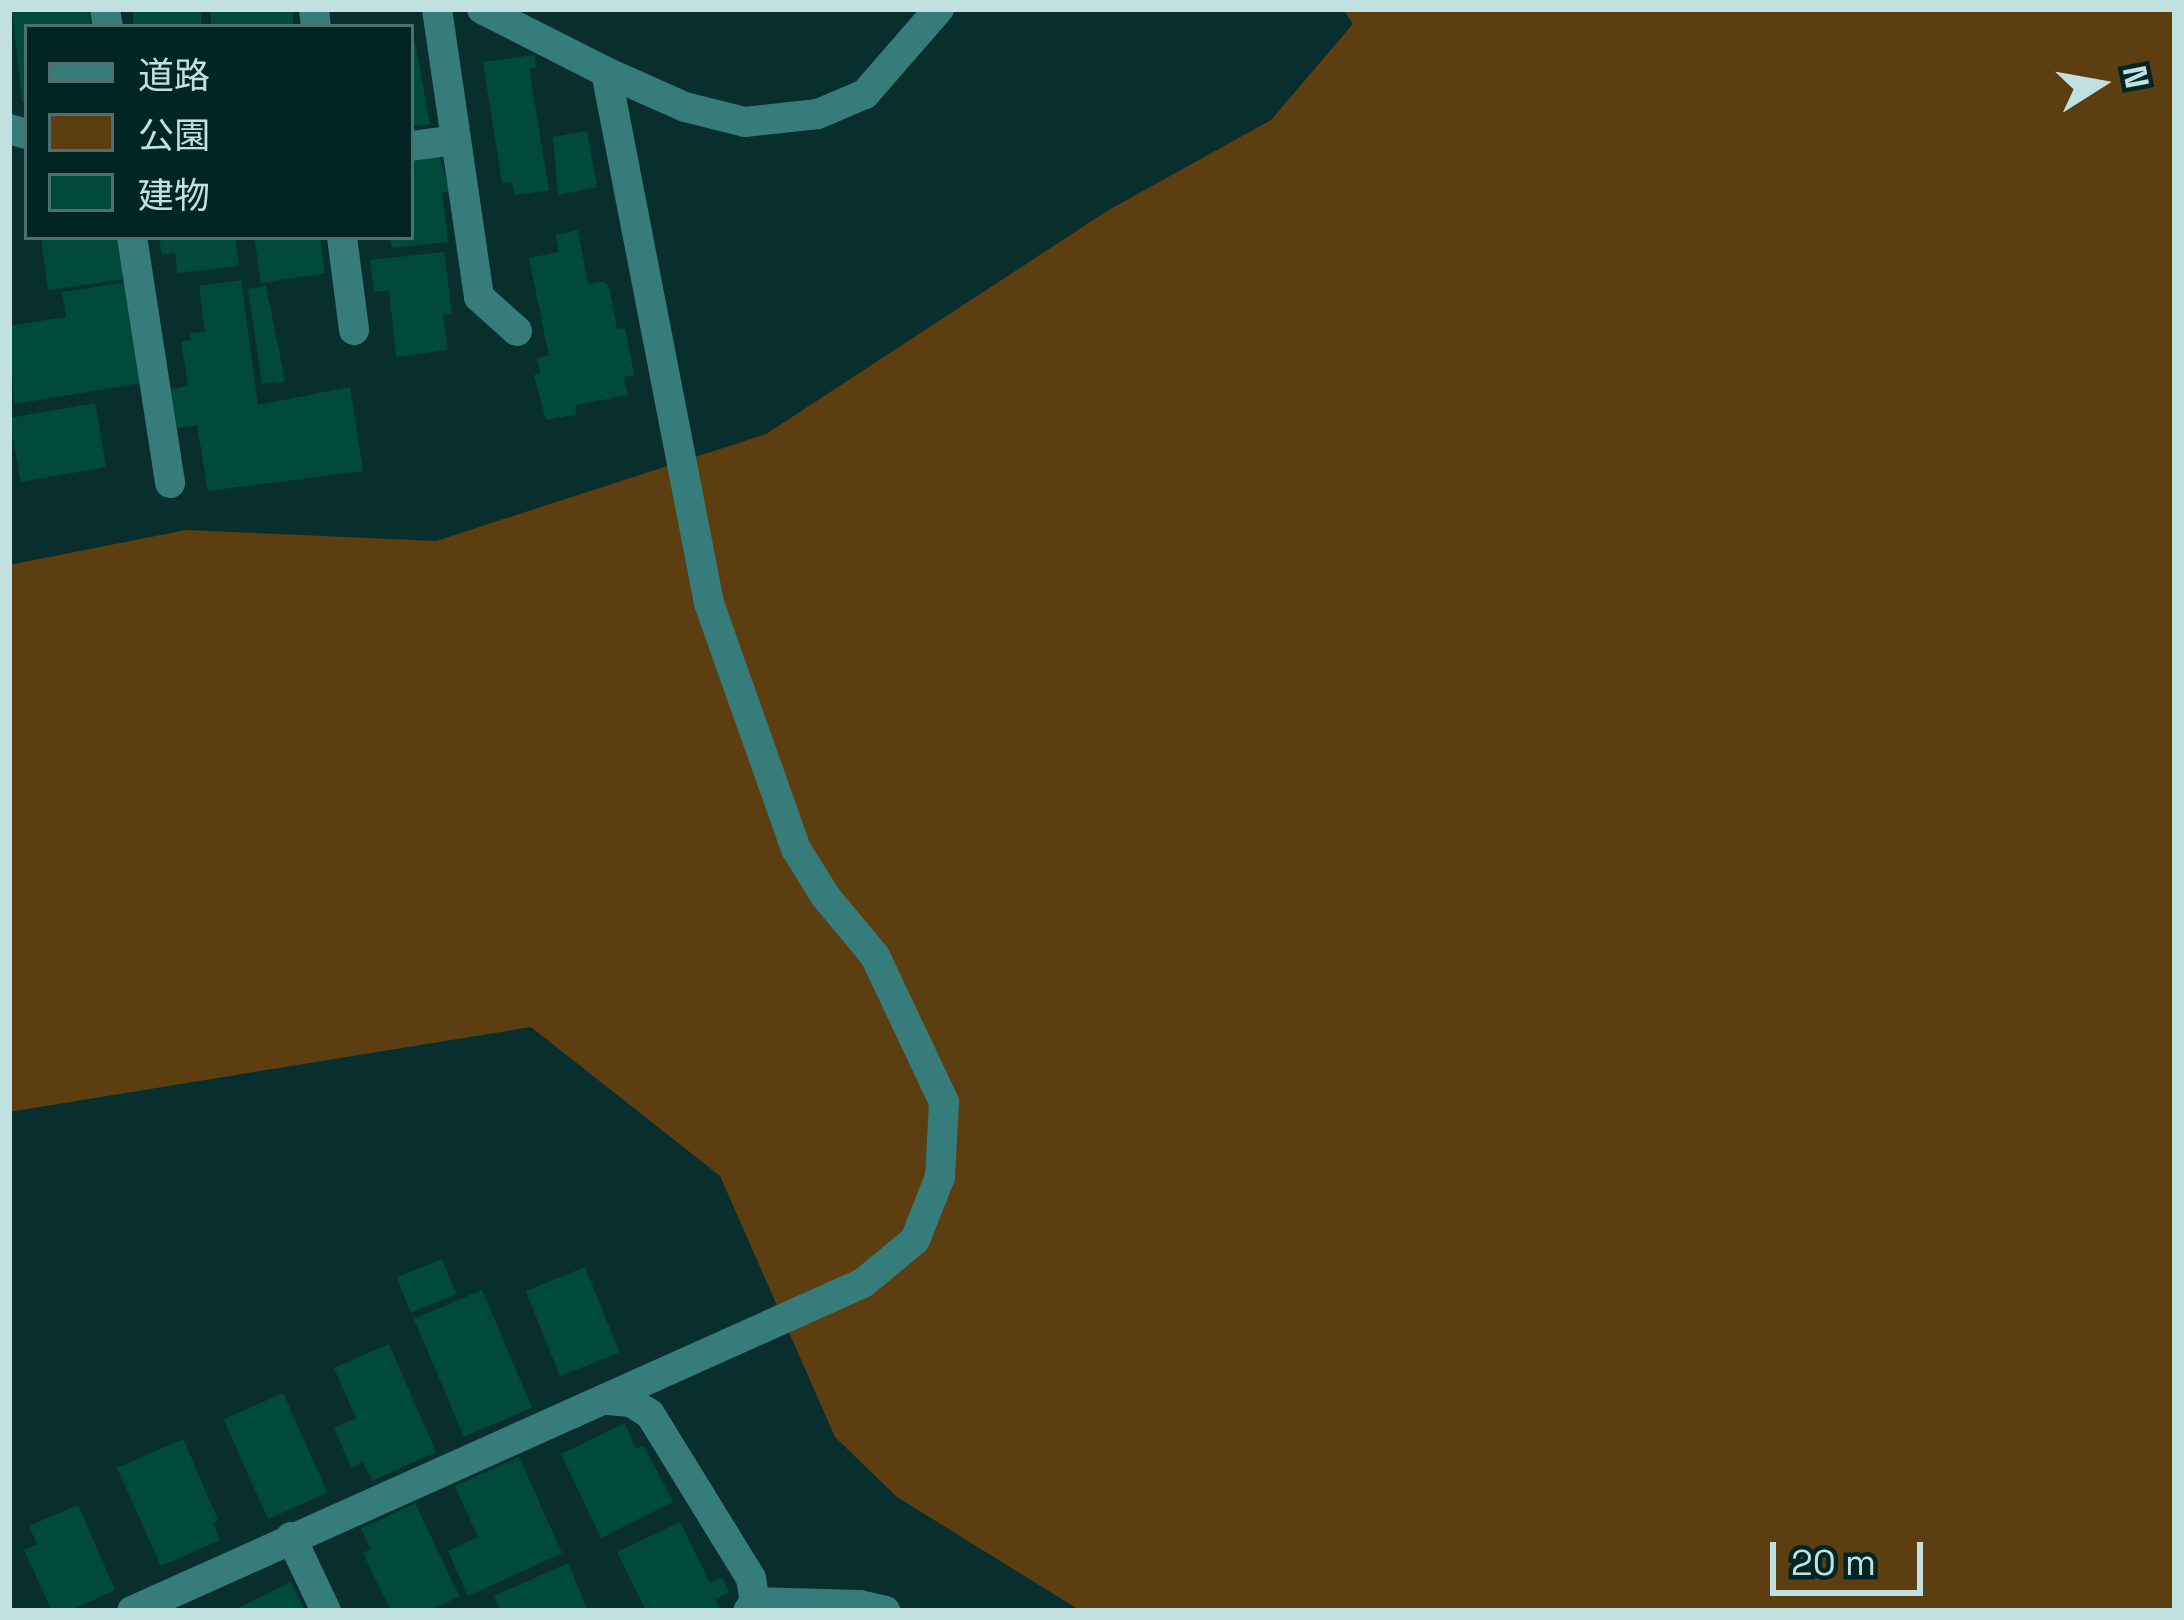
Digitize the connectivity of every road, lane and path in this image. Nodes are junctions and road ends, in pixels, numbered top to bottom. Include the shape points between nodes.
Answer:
1 (437, 9) edge
2 (482, 9) edge
3 (939, 9) edge
4 (606, 72) junction
5 (456, 140) junction
6 (414, 146) edge
7 (132, 240) edge
8 (342, 240) edge
9 (354, 330) dead end
10 (517, 331) dead end
11 (170, 483) dead end
12 (608, 1400) junction
13 (292, 1537) junction
14 (752, 1606) edge
15 (133, 1611) edge
16 (326, 1611) edge
17 (885, 1611) edge

1 - 5 street
2 - 4 street
3 - 4 street via 865,94 818,114 745,122 685,107
4 - 12 street via 709,603 796,849 875,956 944,1102 940,1178 915,1240 863,1282
5 - 6 street
5 - 10 street via 479,297
7 - 11 street
8 - 9 street
12 - 13 street
12 - 14 street via 650,1414 751,1578
13 - 15 street
13 - 16 street
14 - 17 street

